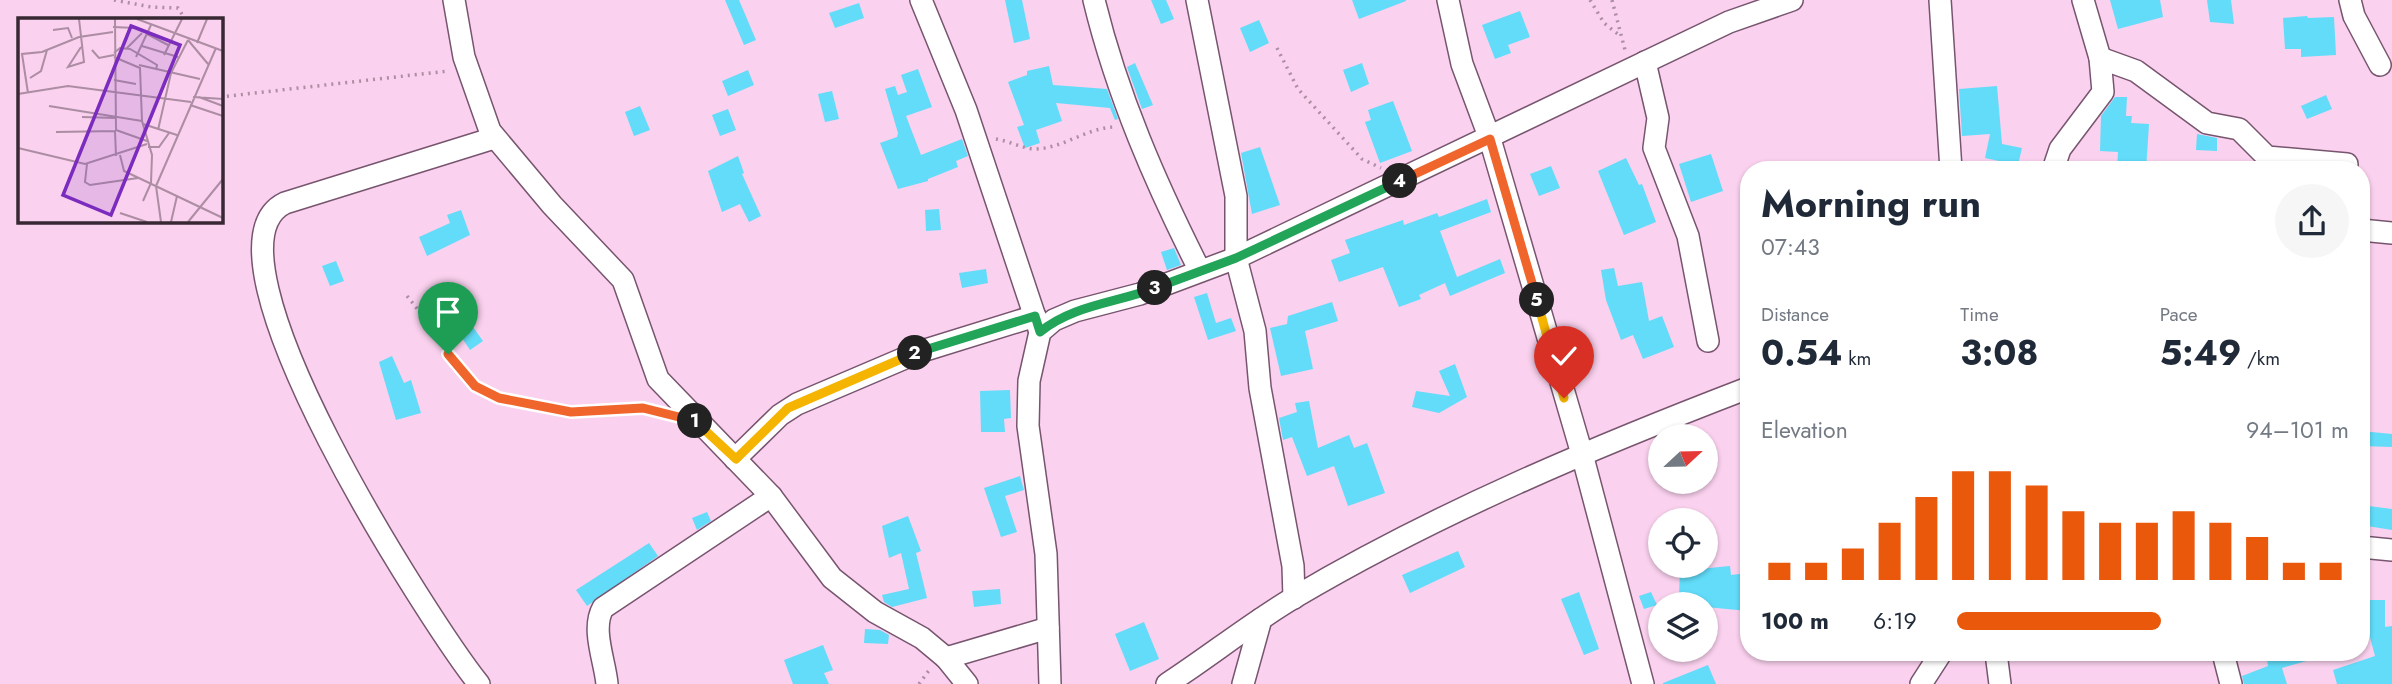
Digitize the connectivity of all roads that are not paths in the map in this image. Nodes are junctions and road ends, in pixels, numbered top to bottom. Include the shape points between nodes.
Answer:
1 (454, 0) edge
2 (921, 0) edge
3 (1094, 0) edge
4 (1198, 0) edge
5 (1448, 0) edge
6 (1792, 0) edge
7 (1940, 0) edge
8 (2083, 0) edge
9 (2350, 0) edge
10 (1743, 8) edge
11 (2100, 58) junction
12 (1639, 65) junction
13 (2380, 65) dead end
14 (494, 138) junction
15 (1490, 139) junction
16 (1950, 161) edge
17 (2056, 161) edge
18 (2313, 161) edge
19 (2392, 233) edge
20 (2370, 234) edge
21 (1236, 258) junction
22 (1200, 271) junction
23 (1038, 324) junction
24 (1708, 341) dead end
25 (1740, 390) edge
26 (1583, 454) junction
27 (736, 459) junction
28 (771, 496) junction
29 (2370, 548) edge
30 (2392, 550) edge
31 (1294, 598) junction
32 (1261, 619) junction
33 (1048, 628) junction
34 (946, 657) junction
35 (1936, 661) edge
36 (1997, 661) edge
37 (2225, 661) edge
38 (479, 684) edge
39 (607, 684) edge
40 (967, 684) edge
41 (1050, 684) edge
42 (1167, 684) edge
43 (1243, 684) edge
44 (1643, 684) edge
45 (1921, 684) edge
46 (2000, 684) edge
47 (2231, 684) edge

1 - 14 street via 468,69
2 - 23 street via 978,143
3 - 22 street via 1158,188
4 - 21 street via 1238,212
5 - 15 street via 1462,64
6 - 10 street
7 - 16 street
8 - 11 street
9 - 13 street
10 - 12 street
11 - 17 street via 2103,92
11 - 18 street via 2136,71 2207,123 2239,130 2267,157
12 - 15 street
12 - 24 street via 1658,118 1654,148 1688,236
14 - 27 street via 619,274 658,379
14 - 38 street via 285,203 271,213 262,246 264,273 285,344 310,405 377,530
15 - 21 street
15 - 26 street
19 - 20 street
21 - 22 street
21 - 31 street via 1255,331 1260,388 1293,566
22 - 23 street
23 - 27 street via 906,356 788,408
23 - 33 street via 1028,381 1028,426 1046,555
25 - 26 street
26 - 31 street via 1444,519
26 - 44 street
27 - 28 street
28 - 34 street via 841,587
28 - 39 street via 603,608 598,622
29 - 30 street
31 - 32 street
32 - 42 street
32 - 43 street
33 - 34 street
33 - 41 street
34 - 40 street
35 - 45 street
36 - 46 street
37 - 47 street

